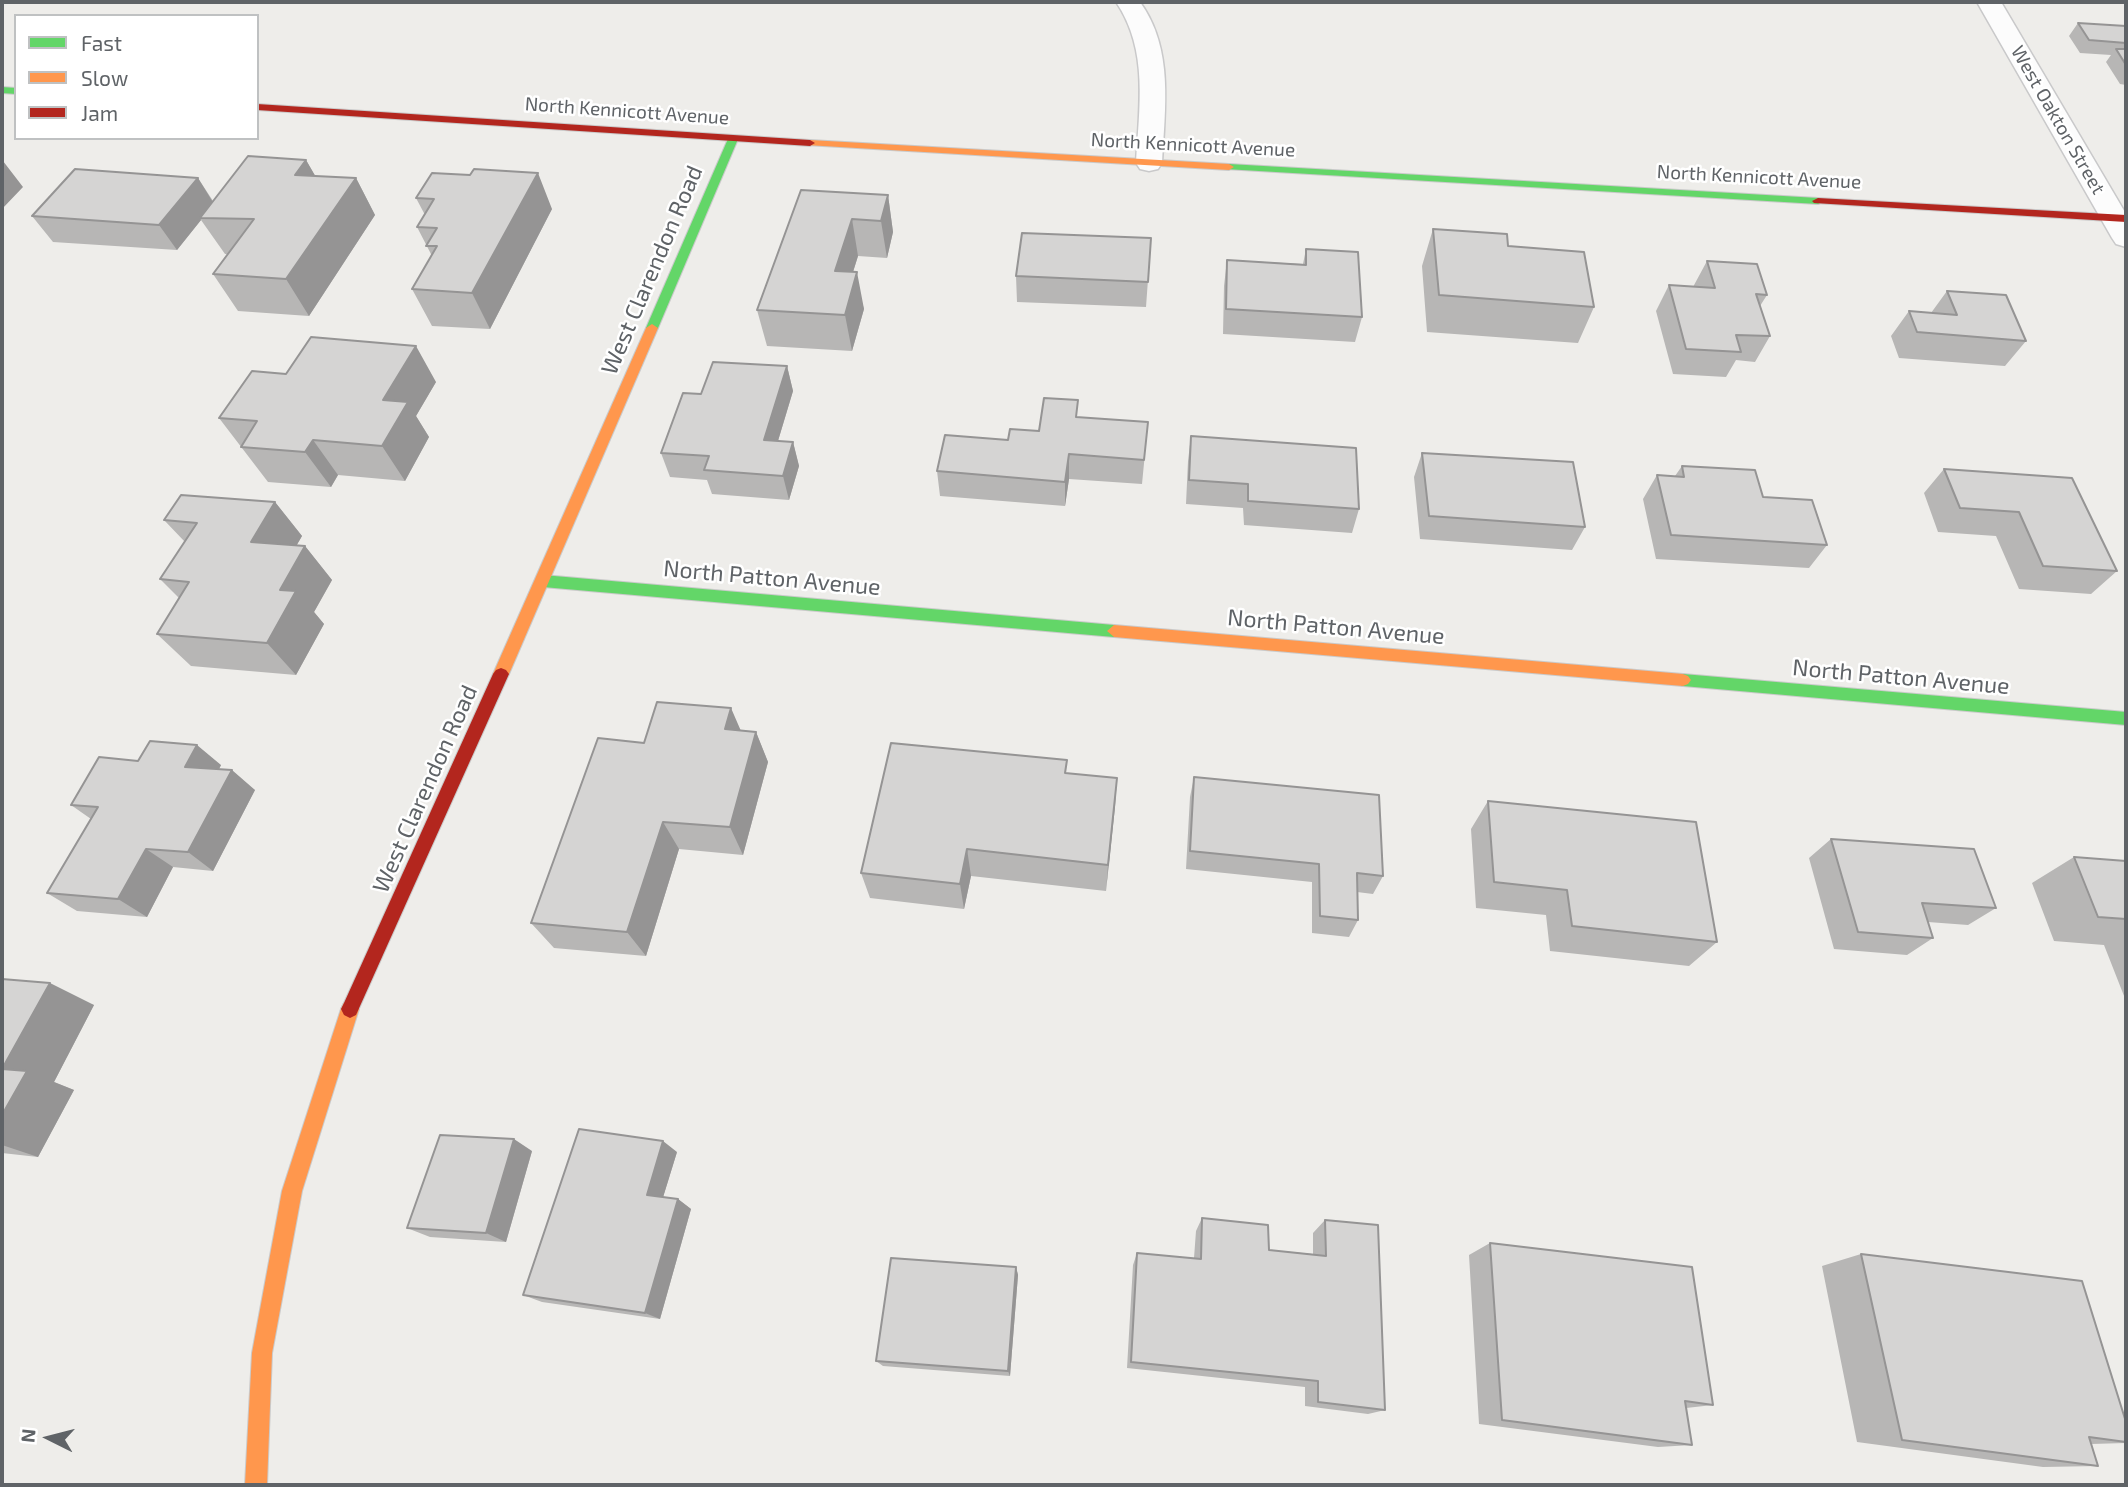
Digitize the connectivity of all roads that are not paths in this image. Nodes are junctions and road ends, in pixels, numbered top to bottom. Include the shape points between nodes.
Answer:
1 (1128, 2) edge
2 (1989, 2) edge
3 (259, 107) edge
4 (733, 139) junction
5 (1149, 163) junction
6 (2122, 225) edge
7 (543, 581) junction
8 (2126, 719) edge
9 (256, 1485) edge

1 - 5 street via 1146,36 1153,77
2 - 6 street, West Oakton Street
3 - 4 street, North Kennicott Avenue
4 - 5 street, North Kennicott Avenue
4 - 7 street, West Clarendon Road
5 - 6 street, North Kennicott Avenue
7 - 8 street, North Patton Avenue
7 - 9 street, West Clarendon Road via 349,1012 296,1178 262,1353

